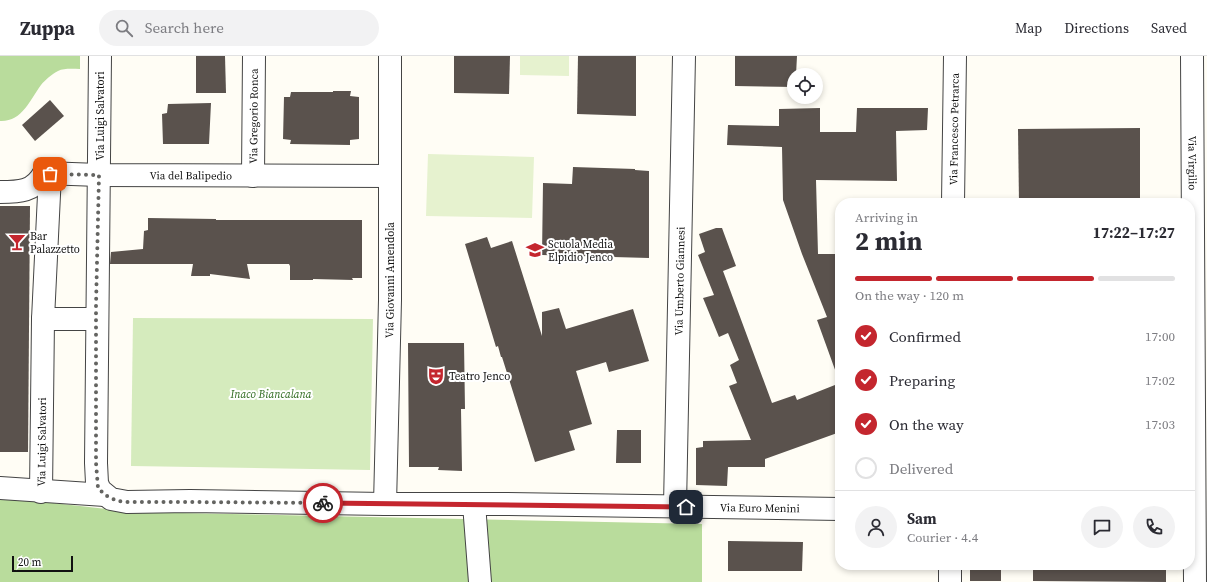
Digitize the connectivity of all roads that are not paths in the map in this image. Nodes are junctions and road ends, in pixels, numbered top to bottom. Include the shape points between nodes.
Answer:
1 (100, 56) edge
2 (254, 56) edge
3 (390, 56) edge
4 (684, 56) edge
5 (956, 56) edge
6 (1192, 56) edge
7 (50, 174) junction
8 (99, 175) junction
9 (253, 176) junction
10 (390, 176) junction
11 (0, 192) edge
12 (953, 198) edge
13 (1194, 198) edge
14 (43, 319) junction
15 (96, 319) junction
16 (1195, 331) edge
17 (0, 488) edge
18 (41, 492) junction
19 (105, 495) junction
20 (385, 504) junction
21 (474, 504) junction
22 (675, 506) junction
23 (835, 509) edge
24 (1197, 514) edge
25 (950, 570) edge
26 (480, 582) edge
27 (950, 582) edge
28 (1196, 582) edge

1 - 8 street, Via Luigi Salvatori
2 - 9 street, Via Gregorio Ronca
3 - 10 street, Via Giovanni Amendola
4 - 22 street, Via Umberto Giannesi
5 - 12 street, Via Francesco Petrarca
6 - 13 street, Via Virgilio
7 - 8 street, Via del Balipedio
7 - 11 street via 44,173 36,185 27,189
7 - 14 street, Via Luigi Salvatori
8 - 9 street, Via del Balipedio
8 - 15 street, Via Luigi Salvatori
9 - 10 street, Via del Balipedio
10 - 20 street, Via Giovanni Amendola
14 - 15 street
14 - 18 street, Via Luigi Salvatori
15 - 19 street, Via Luigi Salvatori via 96,463 98,488
16 - 24 street, Via Virgilio
17 - 18 street, Via Euro Menini
18 - 19 street, Via Euro Menini
19 - 20 street, Via Euro Menini via 117,501 127,502
20 - 21 street, Via Euro Menini
21 - 22 street, Via Euro Menini
21 - 26 street
22 - 23 street, Via Euro Menini
24 - 28 street, Via Virgilio
25 - 27 street

